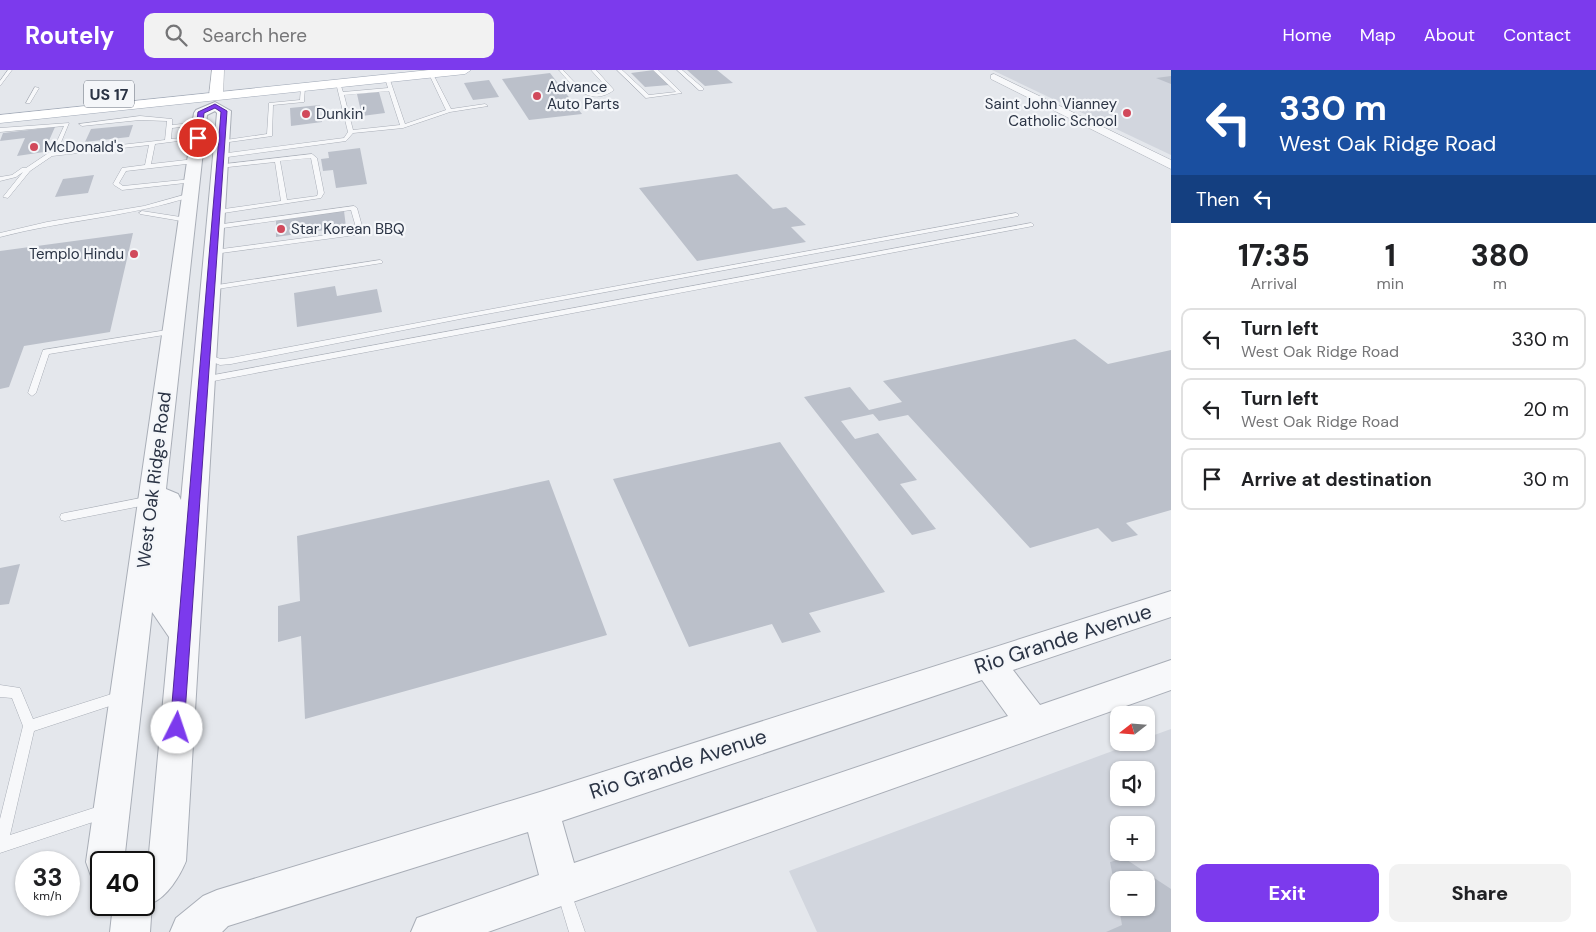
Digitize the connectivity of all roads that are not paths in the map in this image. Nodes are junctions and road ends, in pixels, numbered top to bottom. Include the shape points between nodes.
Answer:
1 (10, 70) edge
2 (349, 70) edge
3 (465, 70) edge
4 (516, 70) edge
5 (526, 70) edge
6 (561, 70) edge
7 (593, 70) edge
8 (619, 70) edge
9 (655, 70) edge
10 (679, 70) edge
11 (881, 70) edge
12 (888, 70) edge
13 (431, 74) junction
14 (994, 77) dead end
15 (388, 83) junction
16 (0, 85) edge
17 (303, 87) junction
18 (37, 88) dead end
19 (217, 89) edge
20 (339, 89) junction
21 (701, 89) dead end
22 (24, 103) joint
23 (485, 106) dead end
24 (449, 111) junction
25 (58, 120) junction
26 (0, 122) edge
27 (82, 124) dead end
28 (170, 126) junction
29 (403, 126) junction
30 (199, 131) junction
31 (351, 132) junction
32 (168, 142) junction
33 (152, 143) junction
34 (52, 154) junction
35 (220, 154) junction
36 (277, 159) junction
37 (195, 161) junction
38 (1171, 165) edge
39 (148, 166) junction
40 (14, 176) junction
41 (0, 179) edge
42 (0, 186) edge
43 (192, 188) junction
44 (3, 199) edge
45 (284, 202) junction
46 (133, 212) junction
47 (1016, 216) dead end
48 (187, 220) junction
49 (1031, 225) dead end
50 (216, 230) junction
51 (0, 235) edge
52 (380, 262) dead end
53 (181, 272) junction
54 (211, 288) junction
55 (173, 332) junction
56 (204, 369) junction
57 (32, 393) dead end
58 (152, 500) junction
59 (65, 517) dead end
60 (1171, 604) edge
61 (184, 634) junction
62 (988, 663) junction
63 (1171, 675) edge
64 (0, 692) edge
65 (127, 695) junction
66 (1034, 723) junction
67 (29, 726) junction
68 (112, 809) junction
69 (540, 810) junction
70 (0, 846) edge
71 (106, 851) edge
72 (155, 875) edge
73 (562, 886) junction
74 (132, 916) edge
75 (130, 932) edge
76 (190, 932) edge
77 (431, 932) edge
78 (577, 932) edge

1 - 16 lane
2 - 19 main road, US 17
3 - 13 main road, US 17
4 - 5 lane
6 - 7 lane via 583,94 612,90
8 - 9 lane via 648,97 680,93
10 - 21 lane
11 - 12 lane
13 - 15 main road, US 17
13 - 24 lane
14 - 38 street
15 - 20 main road, US 17
15 - 29 lane
17 - 19 main road, US 17
17 - 20 main road, US 17
17 - 35 lane via 302,101 271,104 270,135
18 - 22 lane
19 - 22 main road, US 17
19 - 25 main road, US 17
19 - 30 street via 201,112
19 - 35 street via 224,111
20 - 31 lane
23 - 24 lane
24 - 29 lane
25 - 26 main road, US 17
25 - 34 lane via 67,124
25 - 40 lane via 46,154
27 - 28 lane via 140,118 170,120
28 - 30 lane
28 - 32 lane
29 - 31 lane
30 - 32 lane
30 - 37 street, West Oak Ridge Road
31 - 35 lane via 346,139
32 - 33 lane
33 - 34 lane
33 - 39 lane
34 - 44 lane via 28,170
35 - 36 lane
35 - 50 street
36 - 45 lane
36 - 45 lane via 312,156 321,193 319,197
37 - 39 lane
37 - 43 street, West Oak Ridge Road
39 - 43 lane via 124,169 116,184 122,188
40 - 41 lane
40 - 42 lane
43 - 46 lane via 168,204
43 - 48 street, West Oak Ridge Road
45 - 50 lane
46 - 48 lane
46 - 51 lane via 46,223
47 - 56 lane via 220,362
48 - 53 street, West Oak Ridge Road
49 - 56 lane
50 - 50 lane via 361,233 354,208
50 - 54 street
52 - 54 lane
53 - 55 street, West Oak Ridge Road
53 - 56 street via 191,285 183,370 190,380
54 - 56 street
55 - 57 lane via 46,352
55 - 58 street, West Oak Ridge Road
56 - 61 street
58 - 59 lane
58 - 61 street via 164,498 171,508 163,604
58 - 65 street, West Oak Ridge Road
60 - 62 street, Rio Grande Avenue
61 - 72 street via 167,861
62 - 66 street
62 - 69 street, Rio Grande Avenue
63 - 66 street
64 - 67 lane via 16,692
65 - 67 lane
65 - 68 street, West Oak Ridge Road
66 - 73 street
67 - 70 lane
68 - 70 lane
68 - 71 street, West Oak Ridge Road
69 - 73 street
69 - 76 street, Rio Grande Avenue via 217,910
73 - 77 street
73 - 78 lane
74 - 75 street

